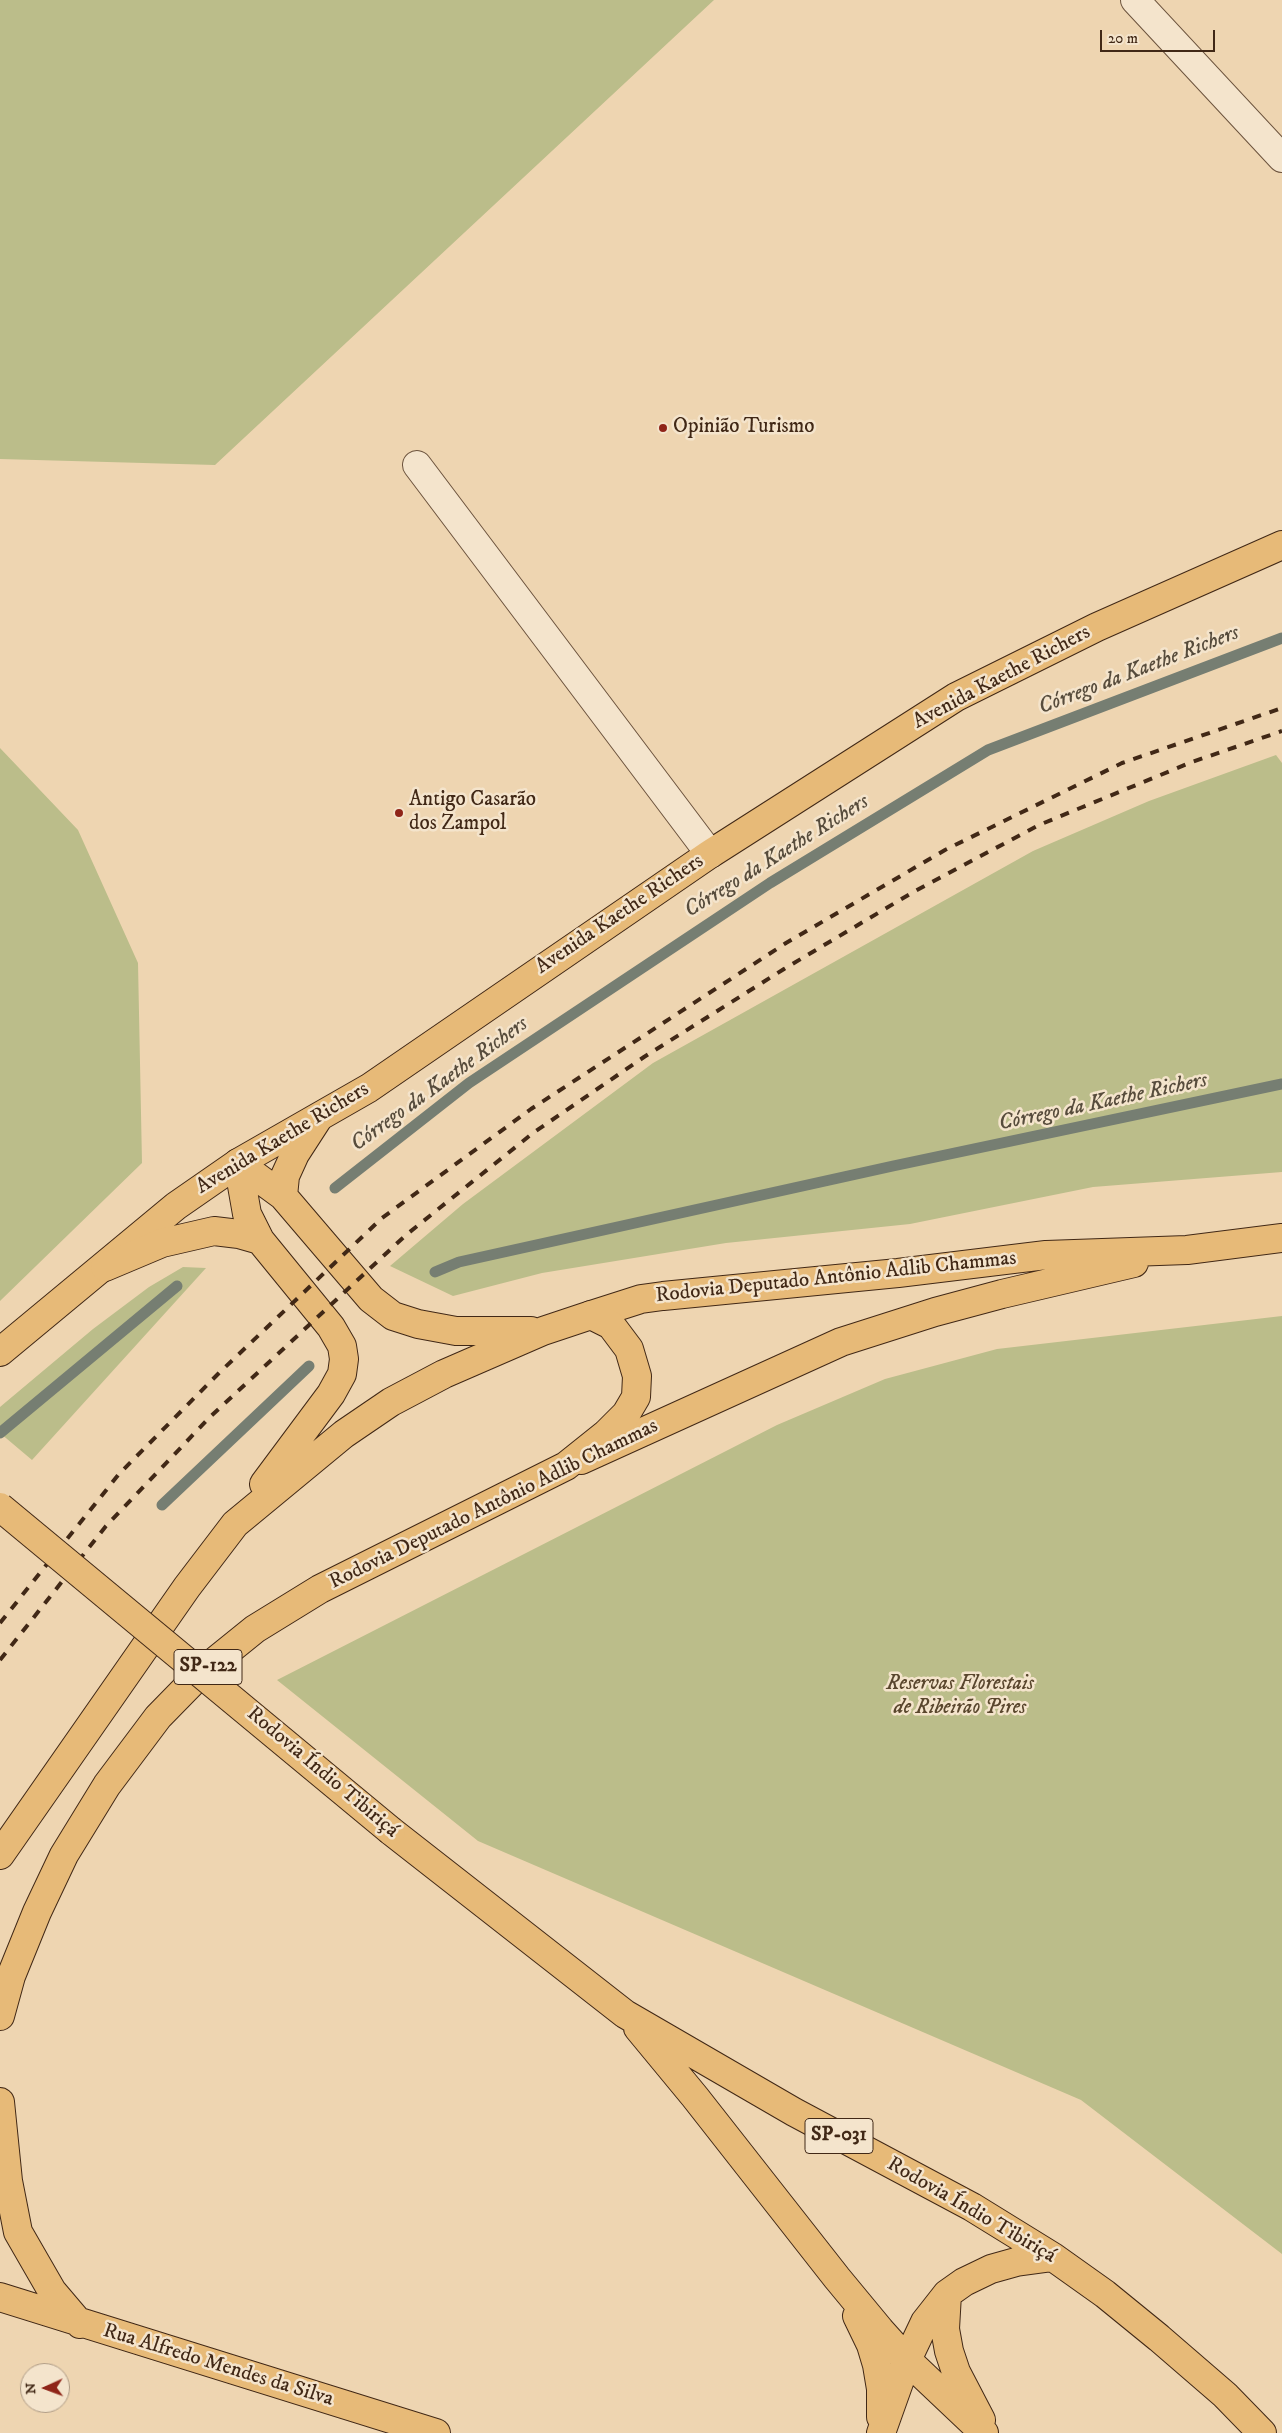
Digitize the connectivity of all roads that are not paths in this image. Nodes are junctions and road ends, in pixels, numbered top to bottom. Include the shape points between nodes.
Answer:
1 (1135, 0) edge
2 (1282, 158) edge
3 (417, 465) dead end
4 (1282, 546) edge
5 (710, 854) junction
6 (317, 1120) junction
7 (238, 1163) junction
8 (284, 1196) junction
9 (1282, 1238) edge
10 (260, 1240) junction
11 (1187, 1250) junction
12 (105, 1266) junction
13 (591, 1315) junction
14 (543, 1331) junction
15 (0, 1352) edge
16 (566, 1466) junction
17 (0, 1507) edge
18 (235, 1524) junction
19 (0, 1855) edge
20 (625, 2014) junction
21 (0, 2016) edge
22 (0, 2102) edge
23 (1053, 2257) junction
24 (836, 2278) junction
25 (947, 2294) junction
26 (0, 2297) edge
27 (80, 2324) junction
28 (907, 2360) junction
29 (1225, 2395) junction
30 (436, 2433) edge
31 (881, 2433) edge
32 (984, 2433) edge
33 (988, 2433) edge
34 (1235, 2433) edge
35 (1262, 2433) edge

1 - 2 street
3 - 5 street
4 - 5 main road, Avenida Kaethe Richers via 1097,627 956,697
5 - 6 main road, Avenida Kaethe Richers via 369,1088
6 - 7 main road, Avenida Kaethe Richers
6 - 8 main road via 288,1169
7 - 8 main road
7 - 10 main road via 247,1214
7 - 12 main road, Avenida Kaethe Richers via 176,1206
8 - 14 main road via 371,1300 393,1316 456,1331
9 - 11 main road, Rodovia Deputado Antônio Adlib Chammas / SP-122
10 - 12 main road via 214,1230 162,1244
10 - 18 main road via 331,1327 342,1346 344,1359 342,1374 331,1394
11 - 13 main road, Rodovia Deputado Antônio Adlib Chammas / SP-122 via 1046,1255 663,1296
11 - 16 main road, Rodovia Deputado Antônio Adlib Chammas / SP-122 via 1002,1294 841,1342
12 - 15 main road, Avenida Kaethe Richers
13 - 14 main road, Rodovia Deputado Antônio Adlib Chammas / SP-122
13 - 16 main road via 611,1324 629,1348 637,1376 636,1397 626,1414 606,1434
14 - 18 main road, Rodovia Deputado Antônio Adlib Chammas / SP-122 via 444,1374 391,1402 344,1434
16 - 21 main road, Rodovia Deputado Antônio Adlib Chammas / SP-122 via 320,1589 255,1629 203,1671 158,1717 107,1785 64,1855 36,1912 11,1976
17 - 20 main road, Rodovia Índio Tibiriçá / SP-031, bridge via 391,1831
18 - 19 main road, Rodovia Deputado Antônio Adlib Chammas / SP-122
20 - 23 main road, Rodovia Índio Tibiriçá / SP-031 via 794,2112 972,2207
20 - 24 main road, Rodovia Índio Tibiriçá / SP-031 via 701,2104
22 - 27 main road via 8,2181 18,2232 52,2291
23 - 25 main road via 991,2269
23 - 29 main road, Rodovia Índio Tibiriçá / SP-031 via 1105,2294
24 - 28 main road, Rodovia Índio Tibiriçá / SP-031
24 - 31 main road via 875,2358 880,2389
25 - 28 main road via 925,2322
25 - 33 main road via 945,2329 949,2351
26 - 27 main road, Rua Alfredo Mendes da Silva
27 - 30 main road, Rua Alfredo Mendes da Silva
28 - 31 main road
28 - 32 main road, Rodovia Índio Tibiriçá / SP-031
29 - 34 main road
29 - 35 main road, Rodovia Índio Tibiriçá / SP-031

